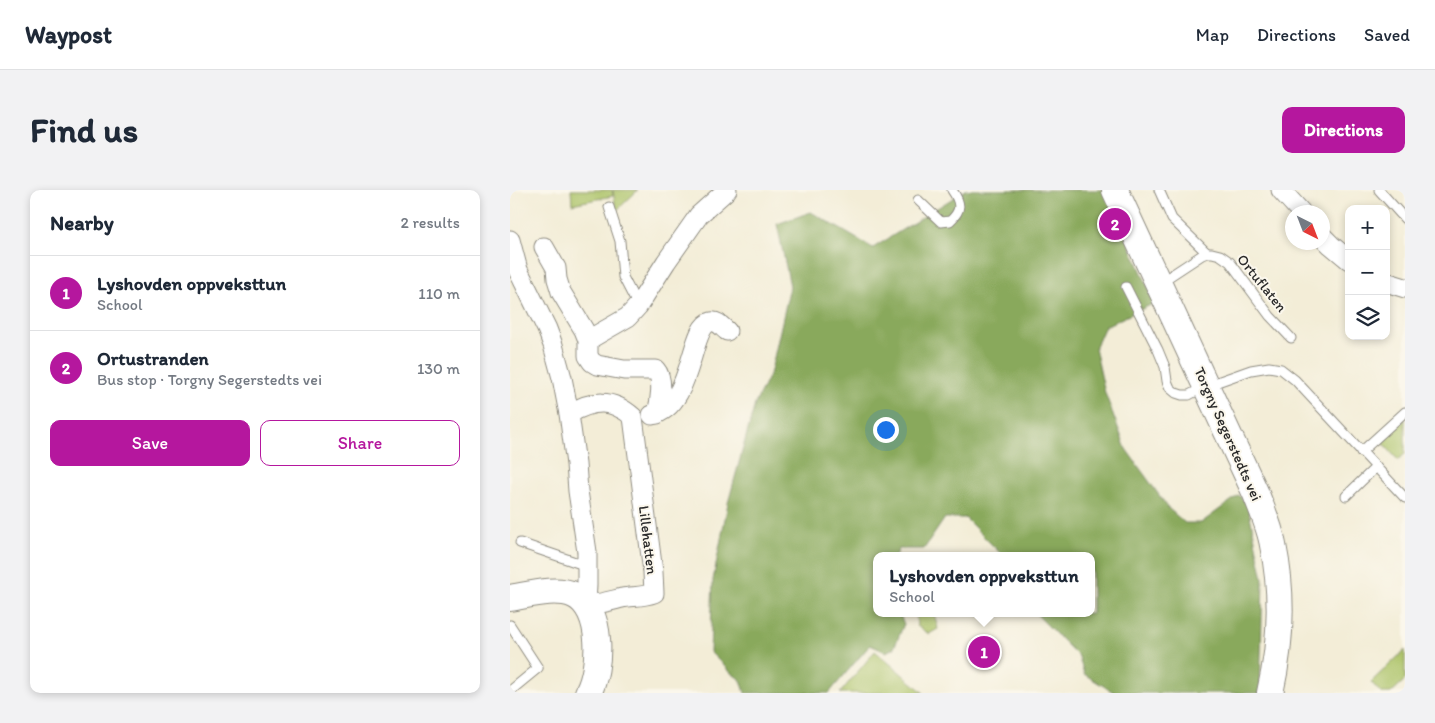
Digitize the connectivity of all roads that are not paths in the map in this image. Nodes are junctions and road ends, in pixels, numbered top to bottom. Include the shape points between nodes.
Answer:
1 (727, 190) edge
2 (952, 190) edge
3 (1115, 190) edge
4 (1159, 190) edge
5 (1281, 190) edge
6 (1379, 190) edge
7 (918, 200) dead end
8 (1295, 205) edge
9 (609, 207) dead end
10 (1405, 219) edge
11 (510, 240) edge
12 (1330, 244) edge
13 (544, 247) dead end
14 (1207, 253) junction
15 (1345, 257) edge
16 (1158, 283) junction
17 (1390, 283) edge
18 (1126, 287) dead end
19 (1405, 288) edge
20 (638, 306) junction
21 (728, 331) dead end
22 (1291, 338) dead end
23 (588, 340) junction
24 (1206, 386) junction
25 (1405, 412) edge
26 (569, 414) junction
27 (657, 414) junction
28 (633, 417) junction
29 (1361, 452) junction
30 (1376, 467) junction
31 (1346, 496) dead end
32 (1405, 498) edge
33 (520, 544) dead end
34 (587, 566) junction
35 (510, 598) edge
36 (586, 604) junction
37 (510, 625) edge
38 (510, 691) edge
39 (588, 693) edge
40 (1270, 693) edge

1 - 20 street via 699,215
2 - 7 lane via 960,209 950,221 941,222
3 - 16 main road, Torgny Segerstedts vei
4 - 14 lane, Ortuflaten via 1172,219
5 - 8 street
6 - 10 lane
9 - 20 lane via 620,241 623,277
11 - 26 street via 518,270 553,346
12 - 15 street
13 - 23 street via 556,268 562,292
14 - 16 lane
14 - 22 lane, Ortuflaten via 1220,255 1230,262 1270,316
16 - 24 main road, Torgny Segerstedts vei
17 - 19 street
18 - 24 lane via 1158,350 1170,388 1182,396
20 - 23 street via 628,317
21 - 27 street via 716,322 706,324 676,398
23 - 27 street via 588,356 597,365 658,372 660,401
24 - 29 lane via 1258,368 1281,368
24 - 40 main road, Torgny Segerstedts vei via 1256,494 1273,544 1279,597 1277,656
25 - 29 lane
26 - 28 street via 589,404 606,403 626,410
26 - 34 street
27 - 28 street
28 - 36 street, Lillehatten via 654,593
29 - 30 lane
30 - 31 lane
30 - 32 lane
33 - 34 lane
34 - 36 street
35 - 36 main road via 563,592
36 - 39 main road via 592,613 598,644 596,671
37 - 38 lane via 538,668

